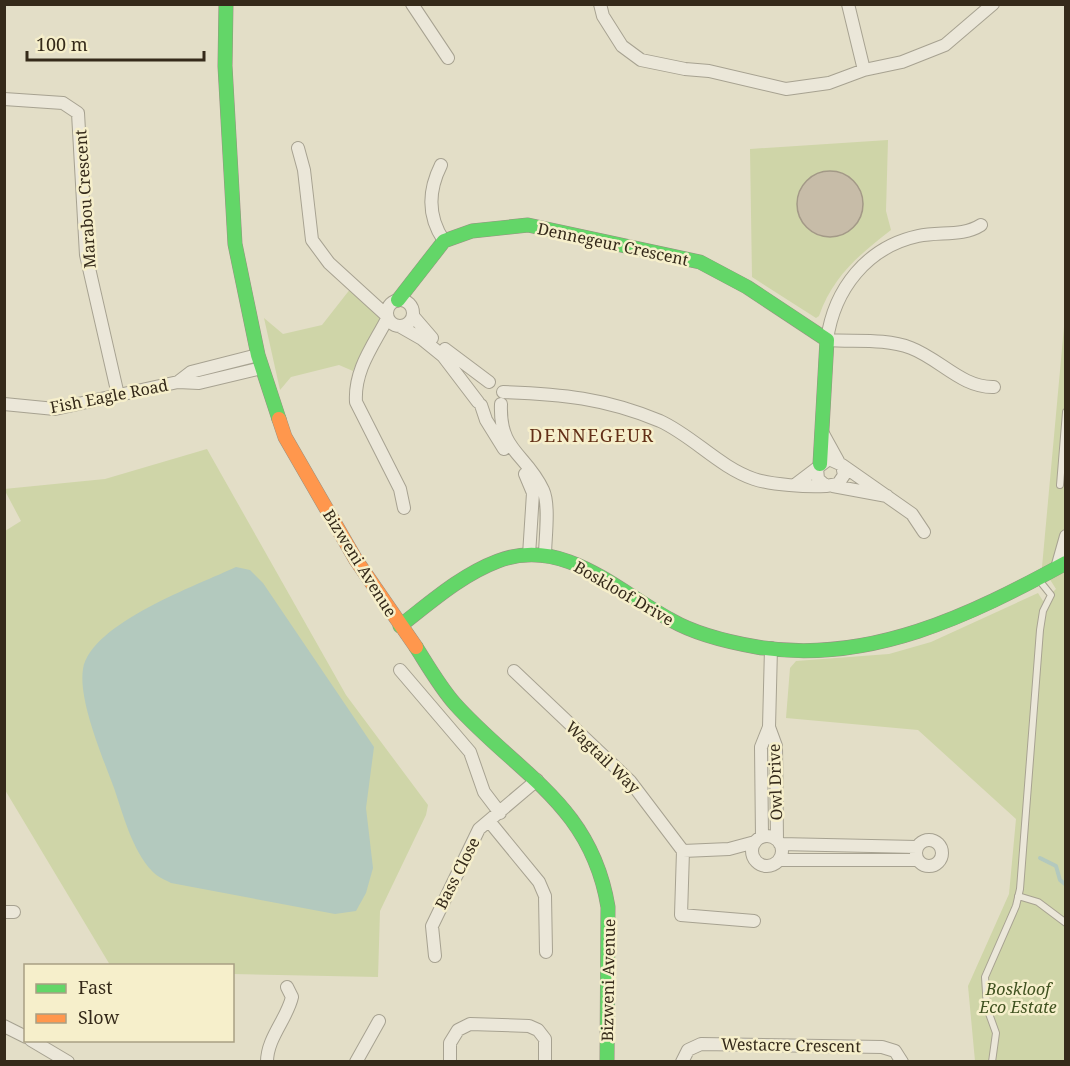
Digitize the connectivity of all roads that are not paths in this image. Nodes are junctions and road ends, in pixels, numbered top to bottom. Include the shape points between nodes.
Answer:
1 (226, 4) edge
2 (412, 4) edge
3 (600, 4) edge
4 (848, 4) edge
5 (993, 4) edge
6 (447, 58) dead end
7 (864, 70) junction
8 (4, 99) edge
9 (298, 148) dead end
10 (441, 165) dead end
11 (981, 225) dead end
12 (444, 241) junction
13 (415, 282) junction
14 (412, 312) junction
15 (393, 315) junction
16 (827, 340) junction
17 (260, 361) junction
18 (489, 382) junction
19 (994, 387) dead end
20 (118, 395) junction
21 (502, 398) junction
22 (4, 404) edge
23 (480, 404) junction
24 (1065, 412) edge
25 (822, 432) junction
26 (840, 463) junction
27 (819, 466) junction
28 (796, 484) junction
29 (1059, 485) dead end
30 (830, 486) junction
31 (539, 492) junction
32 (888, 496) junction
33 (404, 508) dead end
34 (539, 521) junction
35 (924, 532) dead end
36 (1065, 536) edge
37 (529, 555) junction
38 (545, 556) junction
39 (1061, 566) edge
40 (1038, 579) junction
41 (400, 626) junction
42 (771, 648) junction
43 (400, 670) dead end
44 (514, 672) dead end
45 (769, 727) junction
46 (537, 780) junction
47 (500, 813) junction
48 (489, 821) junction
49 (758, 840) junction
50 (778, 841) junction
51 (917, 846) junction
52 (729, 849) junction
53 (683, 851) junction
54 (754, 858) junction
55 (779, 860) junction
56 (918, 860) junction
57 (1018, 896) junction
58 (754, 921) dead end
59 (1065, 923) edge
60 (546, 952) dead end
61 (435, 956) dead end
62 (287, 987) dead end
63 (380, 1021) dead end
64 (4, 1026) edge
65 (24, 1036) edge
66 (33, 1042) edge
67 (68, 1062) edge
68 (267, 1062) edge
69 (356, 1062) edge
70 (450, 1062) edge
71 (545, 1062) edge
72 (607, 1062) edge
73 (682, 1062) edge
74 (902, 1062) edge
75 (992, 1062) edge

1 - 17 street, Bizweni Avenue via 233,225
2 - 6 street
3 - 7 street via 622,46 633,56 654,64 709,70 786,89 829,82
4 - 7 street
5 - 7 street via 945,45 902,62
8 - 20 street, Marabou Crescent via 63,103 80,118 86,255
9 - 15 street via 312,240 329,263
10 - 12 street via 431,200 432,218
11 - 16 street via 970,232 911,238 872,258 840,292
12 - 13 street
12 - 16 street, Dennegeur Crescent via 471,231 528,225 685,258 747,287
13 - 14 street
13 - 15 street
14 - 15 street via 409,323
14 - 15 street via 406,302
14 - 18 street via 433,339
15 - 23 street via 443,356
15 - 33 street via 361,366 355,389 356,402 400,489
16 - 19 street via 900,345 974,385
16 - 25 street
17 - 20 street, Fish Eagle Road via 191,372 178,382
17 - 41 street, Bizweni Avenue via 285,437 356,560
18 - 21 street via 498,384
18 - 23 street via 478,389
20 - 22 street, Fish Eagle Road via 55,409
21 - 23 street via 489,409
21 - 28 street via 571,395 617,404 662,422 753,478
21 - 31 street via 501,424 508,444
23 - 31 street via 486,420
24 - 29 lane
25 - 26 street
25 - 27 street
26 - 27 street via 829,459
26 - 30 street via 844,475 838,484
26 - 32 street
27 - 28 street
27 - 30 street via 818,479
28 - 30 street
30 - 32 street
31 - 34 street
32 - 35 street via 915,517
34 - 37 street
34 - 38 street
36 - 39 street
37 - 38 street, Boskloof Drive
37 - 41 street, Boskloof Drive via 481,566
38 - 42 street, Boskloof Drive via 580,564 679,625 707,636
39 - 40 street, Boskloof Drive
40 - 42 street, Boskloof Drive via 957,620 900,638 867,646
40 - 57 lane via 1051,595 1040,630
41 - 46 street, Bizweni Avenue via 454,703
42 - 45 street, Owl Drive
43 - 47 street via 470,752 484,792
44 - 53 street, Wagtail Way via 630,781
45 - 49 street, Owl Drive via 761,747
45 - 50 street, Owl Drive via 776,746
46 - 47 street, Bass Close
46 - 72 street, Bizweni Avenue via 578,826 604,882 610,932
47 - 48 street, Bass Close
48 - 60 street via 539,882 545,896
48 - 61 street, Bass Close via 476,835 432,926
49 - 50 street
49 - 52 street
49 - 54 street via 752,850
50 - 51 street
50 - 55 street via 782,851
51 - 56 street
51 - 56 street via 923,840 932,840 942,852 933,866
52 - 53 street
52 - 54 street
53 - 58 street via 681,912 685,917
54 - 55 street via 767,866
55 - 56 street
57 - 59 lane via 1038,902
57 - 75 lane via 985,977 987,1008 996,1033
62 - 68 street via 292,997 290,1006 267,1050
63 - 69 street
64 - 65 street
66 - 67 street
70 - 71 street via 450,1043 458,1030 470,1024 529,1026 538,1030 545,1039
73 - 74 street, Westacre Crescent via 688,1050 701,1044 882,1047 895,1051

